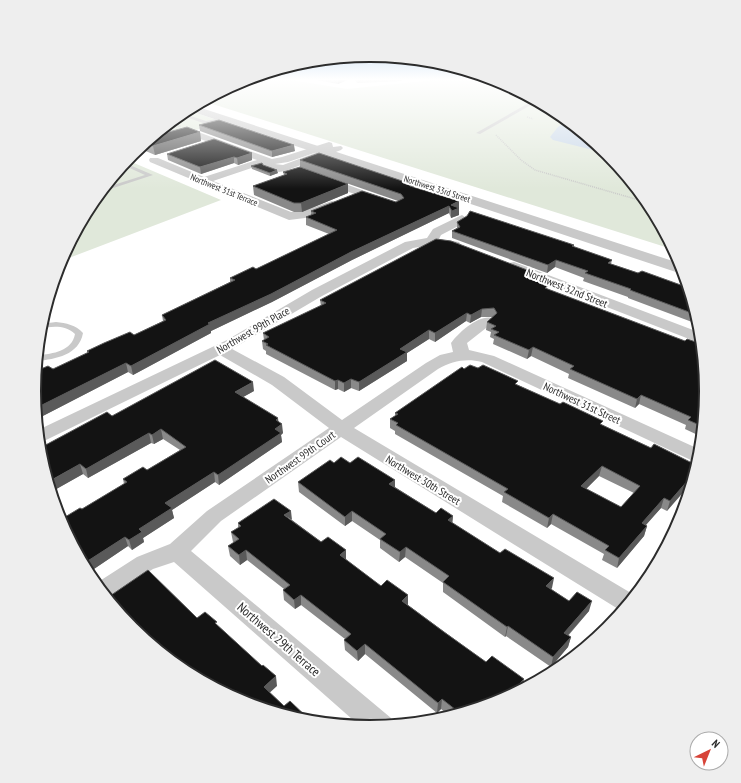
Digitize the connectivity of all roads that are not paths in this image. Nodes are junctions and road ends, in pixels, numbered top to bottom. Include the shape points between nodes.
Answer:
1 (216, 117) edge
2 (221, 117) edge
3 (507, 117) edge
4 (190, 132) edge
5 (478, 133) dead end
6 (216, 141) junction
7 (200, 146) edge
8 (327, 149) junction
9 (171, 154) edge
10 (286, 165) junction
11 (130, 167) edge
12 (314, 176) edge
13 (276, 179) edge
14 (202, 181) junction
15 (112, 188) edge
16 (249, 188) dead end
17 (361, 193) junction
18 (234, 194) junction
19 (389, 203) edge
20 (462, 219) edge
21 (431, 241) junction
22 (469, 250) edge
23 (670, 255) edge
24 (498, 261) edge
25 (676, 267) edge
26 (488, 321) edge
27 (47, 326) edge
28 (695, 336) edge
29 (221, 349) junction
30 (462, 355) junction
31 (43, 357) edge
32 (340, 429) junction
33 (44, 434) edge
34 (694, 454) edge
35 (176, 551) junction
36 (106, 588) edge
37 (624, 601) edge
38 (374, 721) edge

1 - 8 street, Northwest 33rd Street
2 - 8 street, Northwest 33rd Street
3 - 5 lane
4 - 6 street
6 - 7 street
6 - 10 street
8 - 10 street
8 - 23 street, Northwest 33rd Street
8 - 25 street, Northwest 33rd Street
9 - 14 street, Northwest 31st Terrace via 154,160
10 - 13 street
10 - 14 street
11 - 15 lane via 150,175
12 - 17 street
14 - 18 street, Northwest 31st Terrace
16 - 18 street
17 - 18 street, Northwest 31st Terrace via 296,217 286,216
17 - 19 street
20 - 21 street via 437,232
21 - 22 street via 446,242
21 - 29 street, Northwest 99th Place via 409,245 317,293
24 - 28 street, Northwest 32nd Street
26 - 30 street via 463,338 459,344
27 - 31 lane via 66,325 79,334 79,339 67,351
29 - 32 street, Northwest 30th Street via 278,381
29 - 33 street, Northwest 99th Place
30 - 32 street, Northwest 99th Court via 439,361
30 - 34 street, Northwest 31st Street via 495,362
32 - 35 street, Northwest 99th Court via 214,516
32 - 37 street, Northwest 30th Street
35 - 36 street, Northwest 99th Court via 145,563
35 - 38 street, Northwest 29th Terrace

